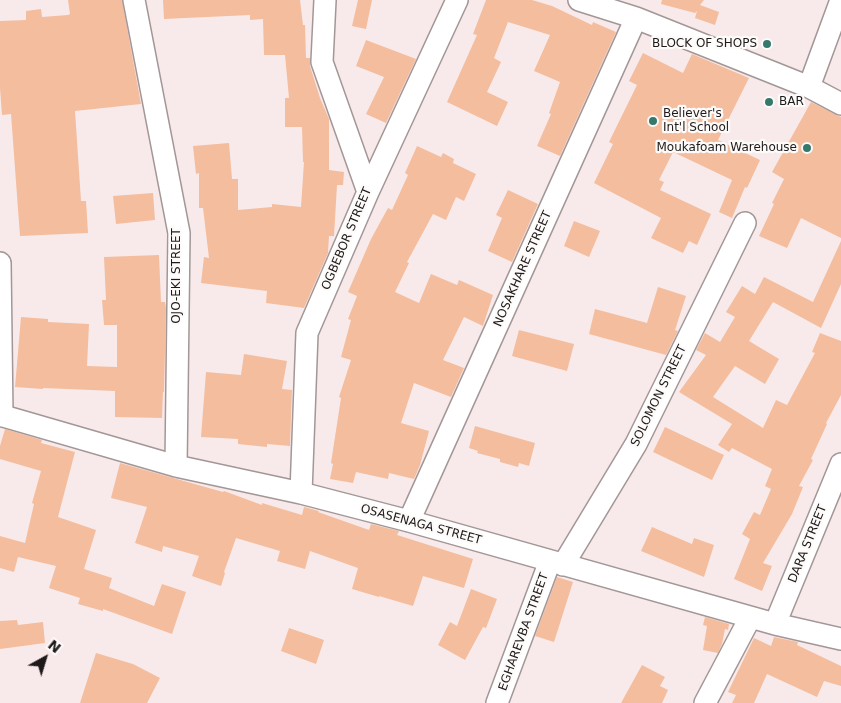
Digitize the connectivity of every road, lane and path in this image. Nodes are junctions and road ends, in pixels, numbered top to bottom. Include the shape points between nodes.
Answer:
1 (134, 0) edge
2 (324, 0) edge
3 (457, 0) edge
4 (841, 0) edge
5 (585, 1) edge
6 (636, 18) junction
7 (808, 87) junction
8 (841, 104) edge
9 (368, 192) junction
10 (744, 223) dead end
11 (0, 263) edge
12 (1, 416) edge
13 (841, 464) edge
14 (176, 466) junction
15 (301, 493) junction
16 (409, 521) junction
17 (557, 563) junction
18 (750, 618) junction
19 (775, 624) junction
20 (841, 640) edge
21 (497, 703) edge
22 (705, 703) edge

1 - 14 street, OJO-EKI STREET via 179,233
2 - 9 street via 322,62
3 - 9 street, OGBEBOR STREET
4 - 7 street
5 - 6 street
6 - 7 street
6 - 16 street, NOSAKHARE STREET
7 - 8 street
9 - 15 street, OGBEBOR STREET via 307,333
10 - 17 street, SOLOMON STREET via 636,444
11 - 12 street
12 - 14 street, OSASENAGA STREET
13 - 19 street, DARA STREET
14 - 15 street, OSASENAGA STREET
15 - 16 street, OSASENAGA STREET
16 - 17 street, OSASENAGA STREET
17 - 18 street, OSASENAGA STREET
17 - 21 street, EGHAREVBA STREET
18 - 19 street, OSASENAGA STREET
18 - 22 street
19 - 20 street, OSASENAGA STREET

